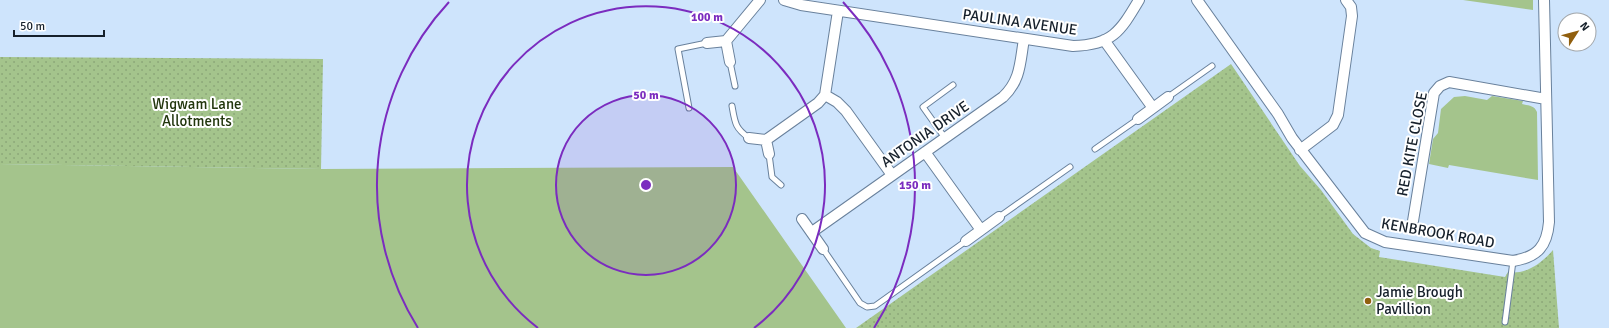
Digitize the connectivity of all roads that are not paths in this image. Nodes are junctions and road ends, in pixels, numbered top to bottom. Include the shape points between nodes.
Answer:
1 (760, 0) edge
2 (784, 0) edge
3 (1139, 0) edge
4 (1197, 0) edge
5 (1346, 0) edge
6 (1544, 0) edge
7 (838, 11) junction
8 (1024, 39) junction
9 (1104, 40) junction
10 (726, 42) junction
11 (707, 43) joint
12 (730, 62) joint
13 (1212, 66) dead end
14 (953, 85) dead end
15 (734, 86) dead end
16 (825, 95) junction
17 (1168, 97) joint
18 (1546, 99) junction
19 (732, 106) dead end
20 (689, 108) dead end
21 (1153, 108) junction
22 (1138, 119) joint
23 (749, 138) joint
24 (945, 138) junction
25 (766, 140) junction
26 (1095, 149) dead end
27 (1300, 150) junction
28 (925, 152) junction
29 (769, 154) joint
30 (1070, 167) dead end
31 (892, 176) junction
32 (781, 185) dead end
33 (999, 218) joint
34 (802, 219) dead end
35 (1412, 221) dead end
36 (981, 230) junction
37 (812, 232) junction
38 (966, 241) joint
39 (823, 249) joint
40 (1513, 261) junction
41 (1505, 322) dead end

1 - 10 street
2 - 7 street, PAULINA AVENUE
3 - 9 street, PAULINA AVENUE via 1124,25
4 - 27 street, KENBROOK ROAD via 1274,108
5 - 27 street via 1351,7 1352,16 1338,115 1333,126
6 - 18 street, KENBROOK ROAD
7 - 8 street, PAULINA AVENUE
7 - 16 street
8 - 9 street, PAULINA AVENUE via 1073,46 1090,45
8 - 24 street, ANTONIA DRIVE via 1018,77 1013,87
9 - 21 street
10 - 11 street
10 - 12 street
11 - 20 lane via 678,49
12 - 15 lane
13 - 17 lane
14 - 24 lane via 923,106
16 - 25 street via 818,103
16 - 31 street via 846,111
17 - 21 street
18 - 35 street, RED KITE CLOSE via 1449,82 1440,86 1434,93
18 - 40 street, KENBROOK ROAD via 1548,234 1544,245 1534,254
19 - 23 lane via 735,124 740,132
21 - 22 street
22 - 26 lane
23 - 25 street
24 - 28 street, ANTONIA DRIVE
25 - 29 street
27 - 40 street, KENBROOK ROAD via 1356,223 1374,238 1385,242
28 - 31 street, ANTONIA DRIVE
28 - 36 street
29 - 32 lane via 772,177
30 - 33 lane
31 - 37 street, ANTONIA DRIVE
33 - 36 street
34 - 37 street
36 - 38 street
37 - 39 street
38 - 39 lane via 875,306 867,307 860,303
40 - 41 lane

